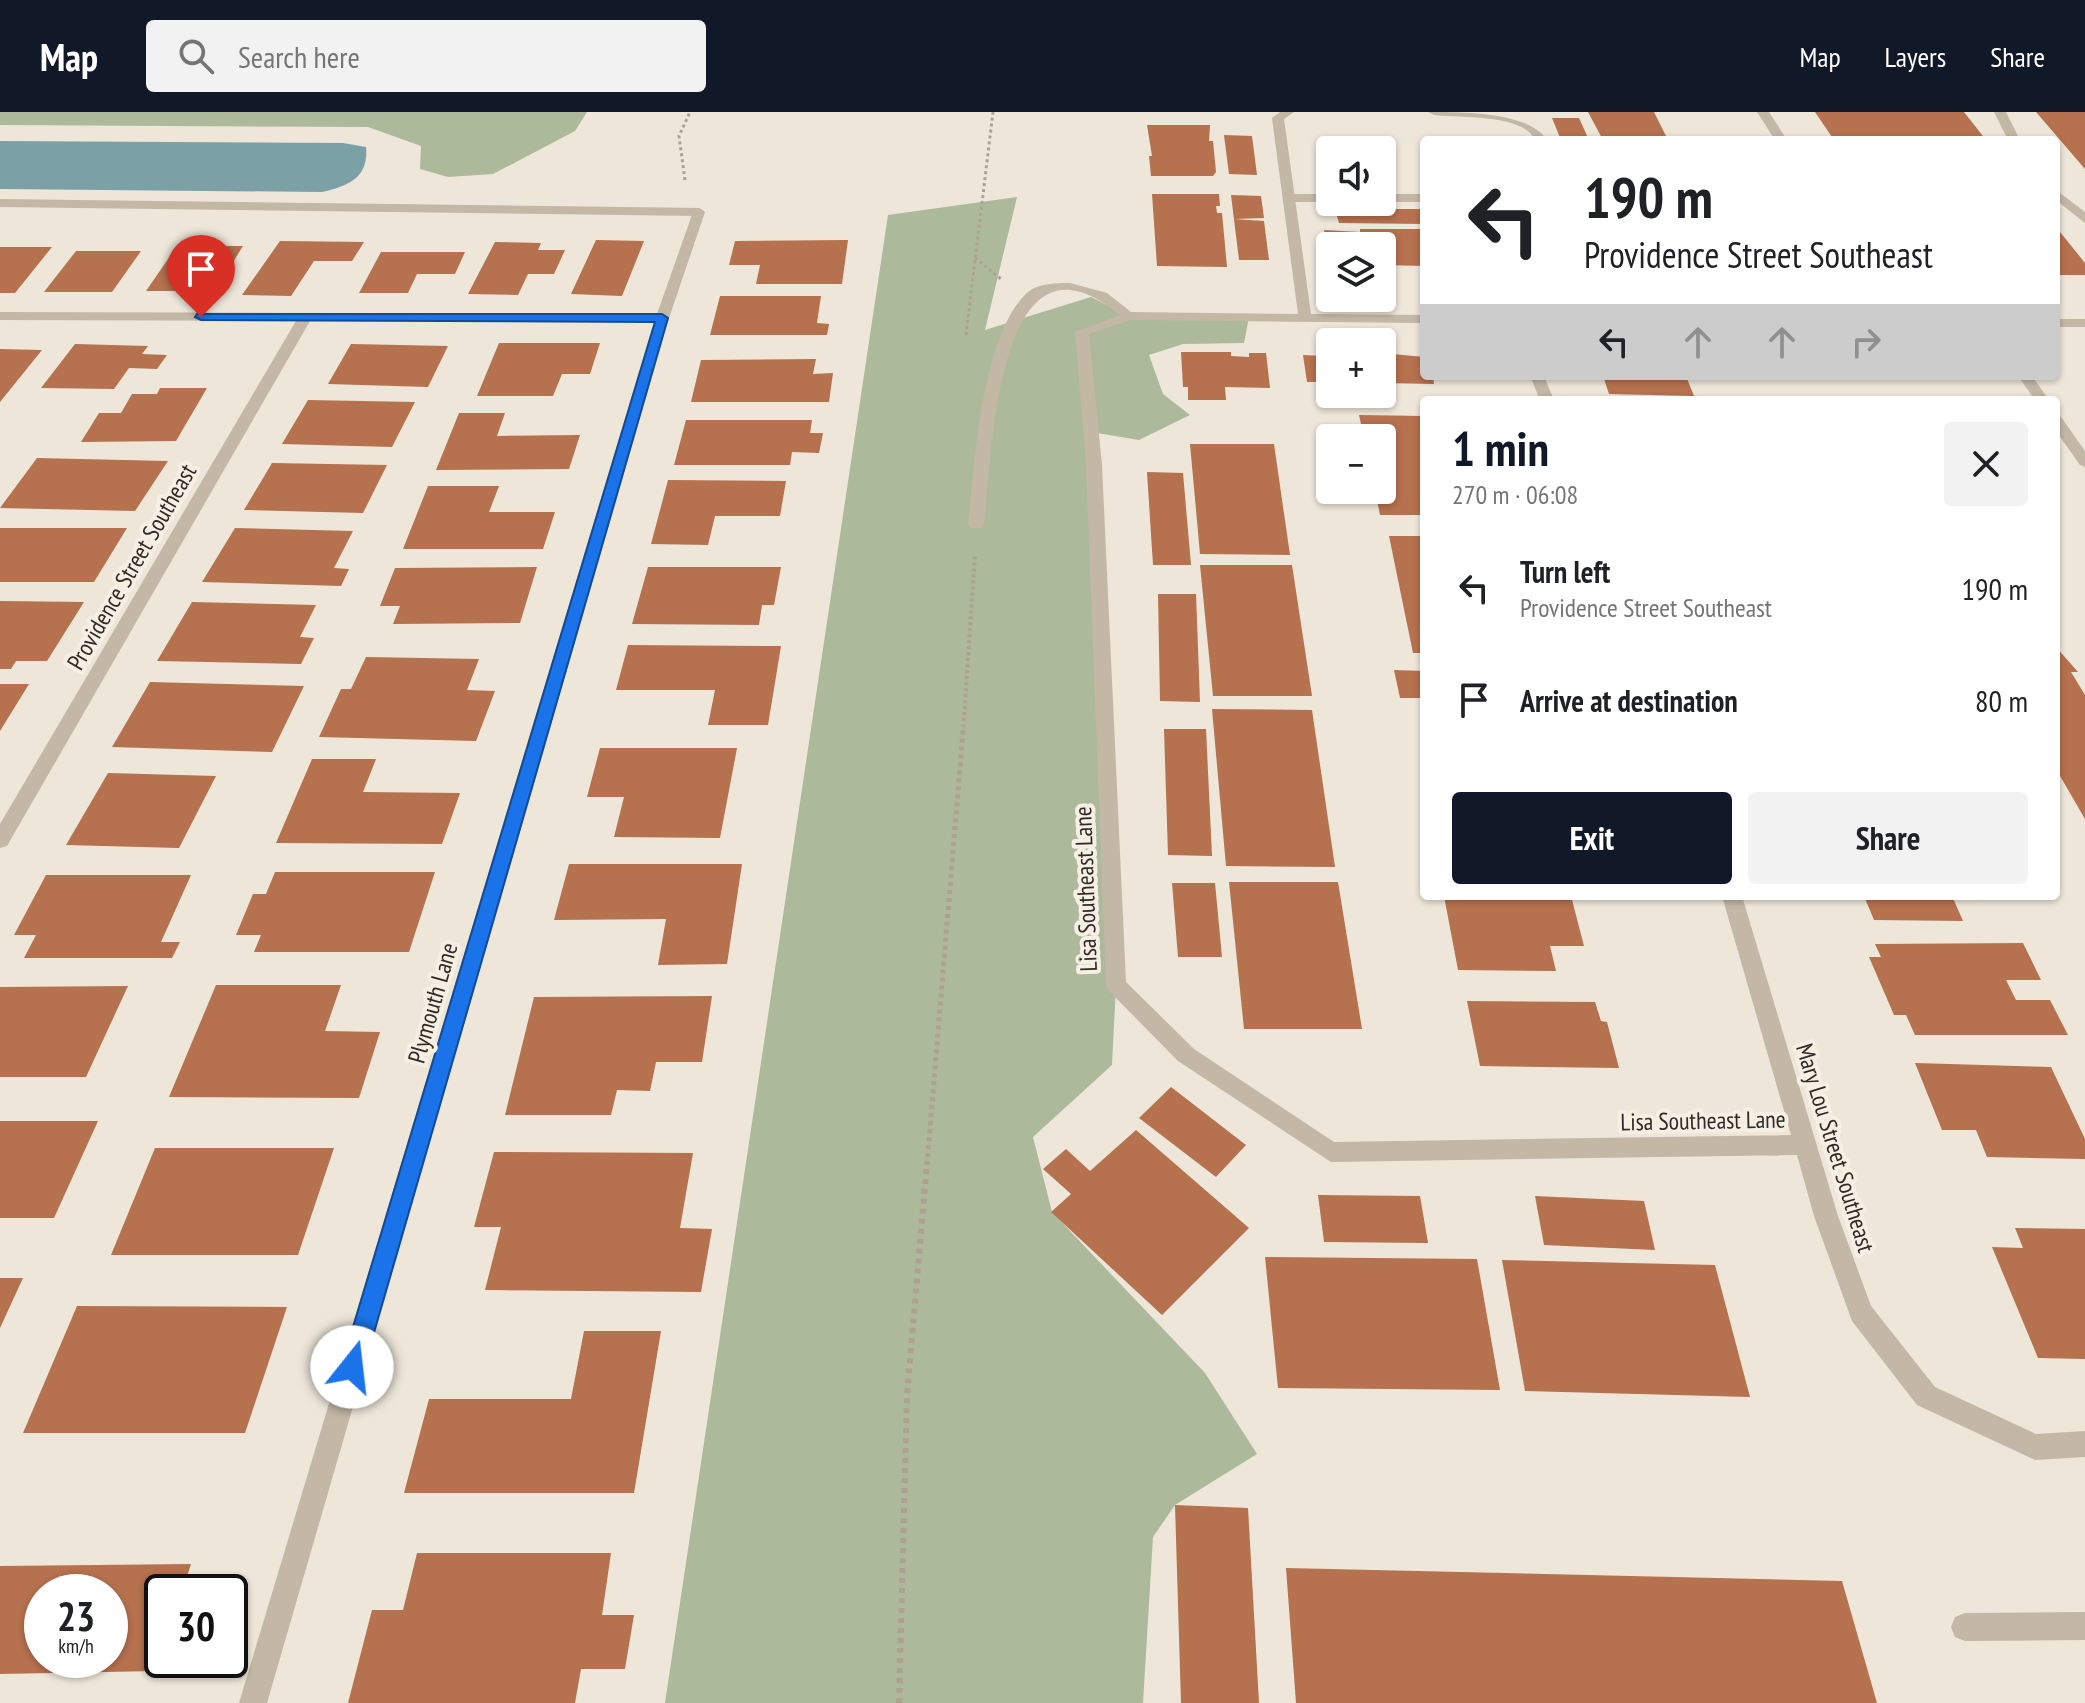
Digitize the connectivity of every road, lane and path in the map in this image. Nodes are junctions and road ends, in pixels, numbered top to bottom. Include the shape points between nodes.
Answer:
1 (690, 112) edge
2 (993, 112) edge
3 (1288, 112) edge
4 (1434, 112) edge
5 (1763, 112) edge
6 (2000, 112) edge
7 (1539, 136) edge
8 (1778, 136) edge
9 (2012, 136) edge
10 (2060, 197) edge
11 (1289, 198) junction
12 (1316, 198) edge
13 (1396, 198) edge
14 (1420, 198) edge
15 (0, 203) edge
16 (699, 212) junction
17 (2085, 219) edge
18 (0, 316) edge
19 (1129, 316) junction
20 (305, 317) junction
21 (662, 318) junction
22 (1305, 318) junction
23 (1420, 319) edge
24 (2060, 323) edge
25 (2085, 323) edge
26 (965, 350) dead end
27 (2060, 426) edge
28 (2085, 462) edge
29 (976, 524) joint
30 (0, 841) edge
31 (1733, 900) edge
32 (1805, 1145) junction
33 (2085, 1444) edge
34 (2085, 1626) edge
35 (1965, 1627) dead end
36 (253, 1703) edge
37 (899, 1703) edge

1 - 16 path via 679,136 685,180
2 - 26 path
3 - 11 street via 1278,118
4 - 7 street via 1516,119
5 - 8 street
6 - 9 street
10 - 17 street
11 - 12 street
11 - 22 street
13 - 14 street
15 - 16 street
16 - 21 street
18 - 20 street
19 - 22 street
19 - 29 street via 1105,295 1063,286 1035,292 1021,308 1006,332
19 - 32 street, Lisa Southeast Lane via 1082,332 1081,353 1094,465 1116,985 1186,1055 1331,1152
20 - 21 street
20 - 30 street, Providence Street Southeast
21 - 36 street, Plymouth Lane
22 - 23 street
24 - 25 street
27 - 28 street
29 - 37 path via 907,1395
31 - 32 street, Mary Lou Street Southeast
32 - 33 street, Mary Lou Street Southeast via 1861,1313 1926,1396 2035,1447
34 - 35 street

